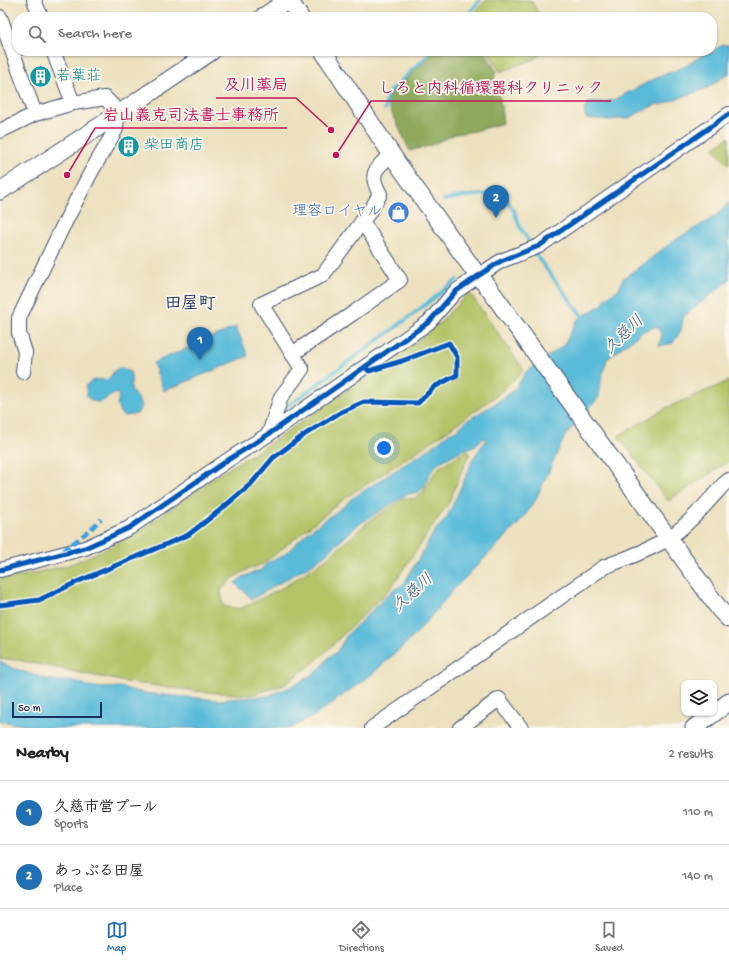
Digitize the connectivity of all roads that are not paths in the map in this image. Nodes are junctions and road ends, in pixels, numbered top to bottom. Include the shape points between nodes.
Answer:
1 (34, 0) edge
2 (288, 0) edge
3 (39, 12) edge
4 (270, 12) edge
5 (296, 12) edge
6 (0, 17) edge
7 (12, 50) edge
8 (14, 56) edge
9 (55, 56) edge
10 (205, 56) edge
11 (326, 56) edge
12 (72, 104) junction
13 (35, 114) junction
14 (729, 114) edge
15 (117, 115) junction
16 (0, 131) edge
17 (392, 154) junction
18 (0, 191) edge
19 (362, 221) junction
20 (483, 281) junction
21 (292, 354) junction
22 (23, 372) dead end
23 (269, 434) junction
24 (729, 480) edge
25 (669, 538) junction
26 (0, 570) edge
27 (729, 619) edge
28 (729, 702) edge
29 (372, 728) edge
30 (460, 728) edge
31 (521, 728) edge
32 (694, 728) edge

1 - 3 street
2 - 4 street
2 - 5 street
6 - 7 street
8 - 13 street
9 - 12 street
10 - 15 street
11 - 17 street
12 - 13 street
12 - 15 street via 105,98 114,107
13 - 16 street
14 - 20 street via 539,246 501,260
15 - 18 street
15 - 22 street via 116,129 62,228 19,318 19,333 25,352
17 - 19 street via 378,166 374,176 380,194
17 - 20 street
19 - 21 street via 323,275 262,304
19 - 21 street via 400,280
20 - 23 street via 456,292 429,322
20 - 25 street
21 - 23 street via 302,368 281,397
23 - 26 street via 129,528 84,548
24 - 25 street via 696,515
25 - 27 street
25 - 29 street via 604,567
28 - 32 street
30 - 31 street via 499,699

